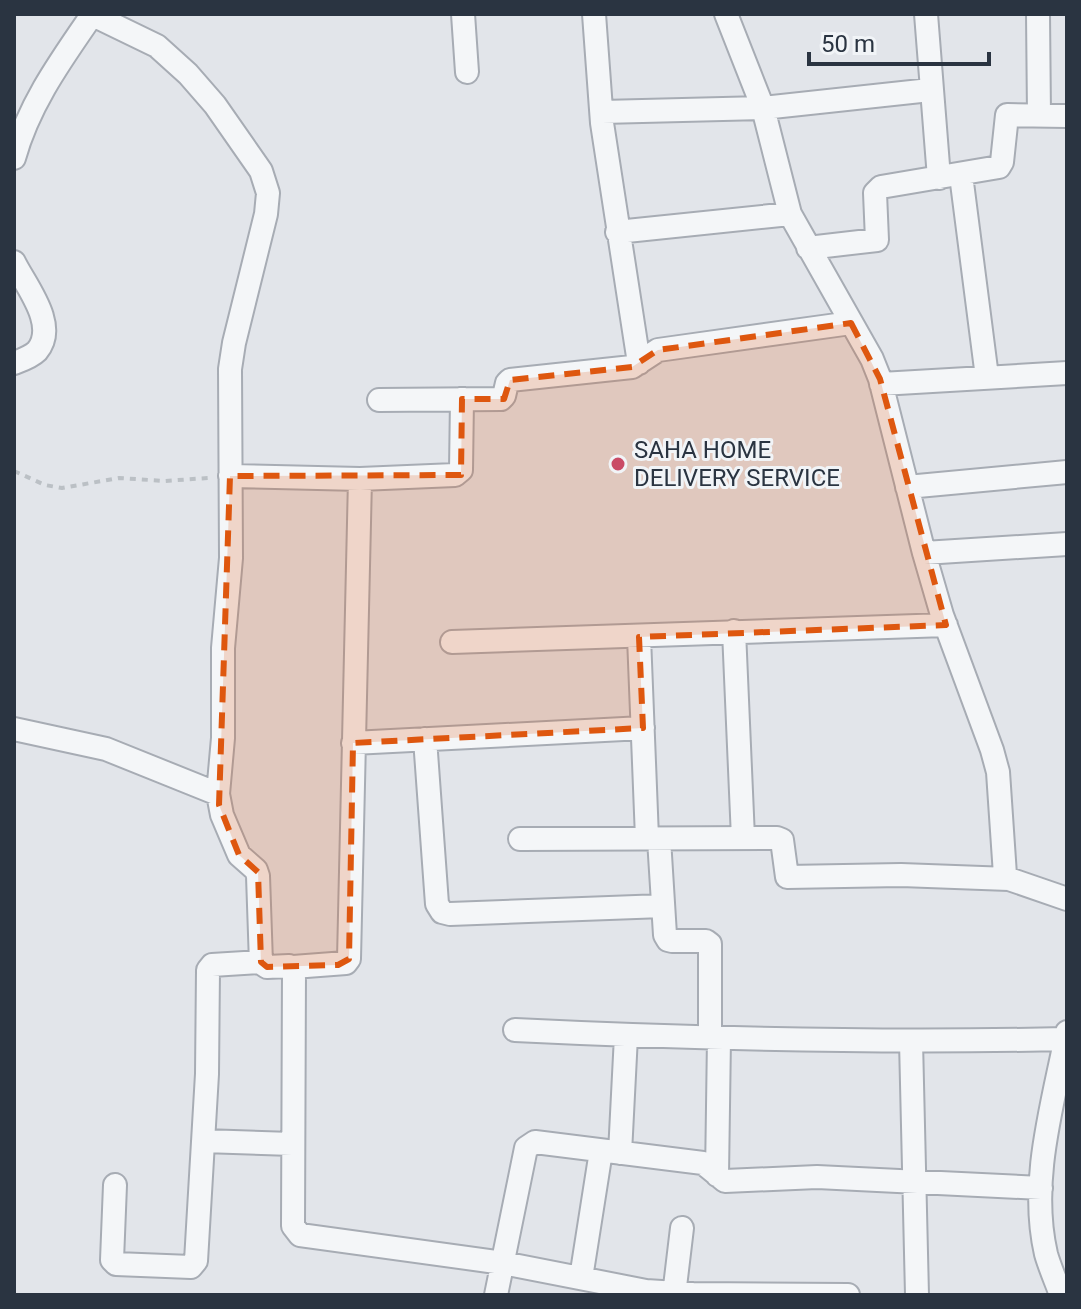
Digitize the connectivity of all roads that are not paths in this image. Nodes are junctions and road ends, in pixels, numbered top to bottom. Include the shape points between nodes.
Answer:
1 (463, 14) edge
2 (594, 14) edge
3 (726, 14) edge
4 (926, 14) edge
5 (1038, 14) edge
6 (91, 15) edge
7 (467, 72) dead end
8 (930, 90) junction
9 (763, 108) junction
10 (602, 112) junction
11 (1039, 115) junction
12 (1067, 116) edge
13 (14, 158) edge
14 (950, 176) junction
15 (790, 214) junction
16 (617, 232) junction
17 (808, 248) junction
18 (14, 262) edge
19 (851, 323) junction
20 (14, 363) edge
21 (639, 363) junction
22 (1067, 373) edge
23 (987, 377) junction
24 (881, 384) junction
25 (462, 399) junction
26 (379, 400) dead end
27 (1067, 472) edge
28 (230, 476) junction
29 (360, 479) junction
30 (907, 487) junction
31 (1067, 544) edge
32 (924, 553) junction
33 (946, 625) junction
34 (734, 631) junction
35 (639, 637) junction
36 (452, 642) dead end
37 (643, 728) junction
38 (14, 729) edge
39 (425, 739) junction
40 (353, 743) junction
41 (218, 794) junction
42 (653, 838) junction
43 (743, 838) junction
44 (520, 839) dead end
45 (1009, 879) junction
46 (1067, 899) edge
47 (663, 906) junction
48 (261, 962) junction
49 (293, 967) junction
50 (515, 1030) dead end
51 (1066, 1035) edge
52 (626, 1036) junction
53 (715, 1038) junction
54 (911, 1041) junction
55 (1061, 1091) edge
56 (203, 1141) junction
57 (292, 1144) junction
58 (611, 1152) junction
59 (717, 1175) junction
60 (913, 1181) junction
61 (115, 1185) dead end
62 (1041, 1188) junction
63 (682, 1228) dead end
64 (503, 1263) junction
65 (581, 1278) junction
66 (674, 1294) edge
67 (496, 1295) edge
68 (753, 1295) edge
69 (829, 1295) edge
70 (848, 1295) edge
71 (917, 1295) edge
72 (1061, 1295) edge

1 - 7 street
2 - 10 street
3 - 9 street
4 - 8 street
5 - 11 street
6 - 13 street via 35,102
6 - 28 street via 157,46 188,74 266,181 266,214 230,369
8 - 9 street
8 - 14 street
9 - 10 street
9 - 15 street
10 - 16 street
11 - 12 street
11 - 14 street via 1007,115 999,167
14 - 17 street via 876,189 877,240
14 - 23 street
15 - 16 street
15 - 17 street
16 - 21 street
17 - 19 street
18 - 20 street via 41,308 43,337 33,355
19 - 21 street via 658,350
19 - 24 street
21 - 25 street via 510,380 503,398
22 - 23 street
23 - 24 street
24 - 30 street
25 - 26 street
25 - 29 street via 459,474
27 - 30 street
28 - 29 street
28 - 41 street via 231,558
29 - 40 street
30 - 32 street
31 - 32 street
32 - 33 street
33 - 34 street
33 - 45 street via 998,772 1003,869
34 - 35 street
34 - 43 street
35 - 36 street
35 - 37 street
37 - 39 street
37 - 42 street
38 - 41 street via 106,749
39 - 40 street
39 - 47 street via 437,904 442,912
40 - 49 street via 349,959 338,965
41 - 48 street via 239,855 258,876
42 - 43 street
42 - 44 street
42 - 47 street
43 - 45 street via 782,840 787,877
45 - 46 street
47 - 53 street via 668,940 710,944
48 - 49 street via 267,967
48 - 56 street via 209,967
49 - 57 street
50 - 52 street
51 - 54 street
51 - 55 street
52 - 53 street
52 - 58 street
53 - 54 street
53 - 59 street
54 - 60 street
55 - 62 street via 1041,1165
56 - 57 street
56 - 61 street via 196,1261 191,1267 112,1260
57 - 64 street via 293,1226 300,1235
58 - 59 street via 703,1163
58 - 64 street via 535,1142 526,1148
58 - 65 street
59 - 60 street via 725,1181
60 - 62 street
60 - 71 street
62 - 72 street via 1046,1253
63 - 66 street
64 - 65 street
64 - 67 street
65 - 66 street
66 - 68 street
68 - 69 street
69 - 70 street

